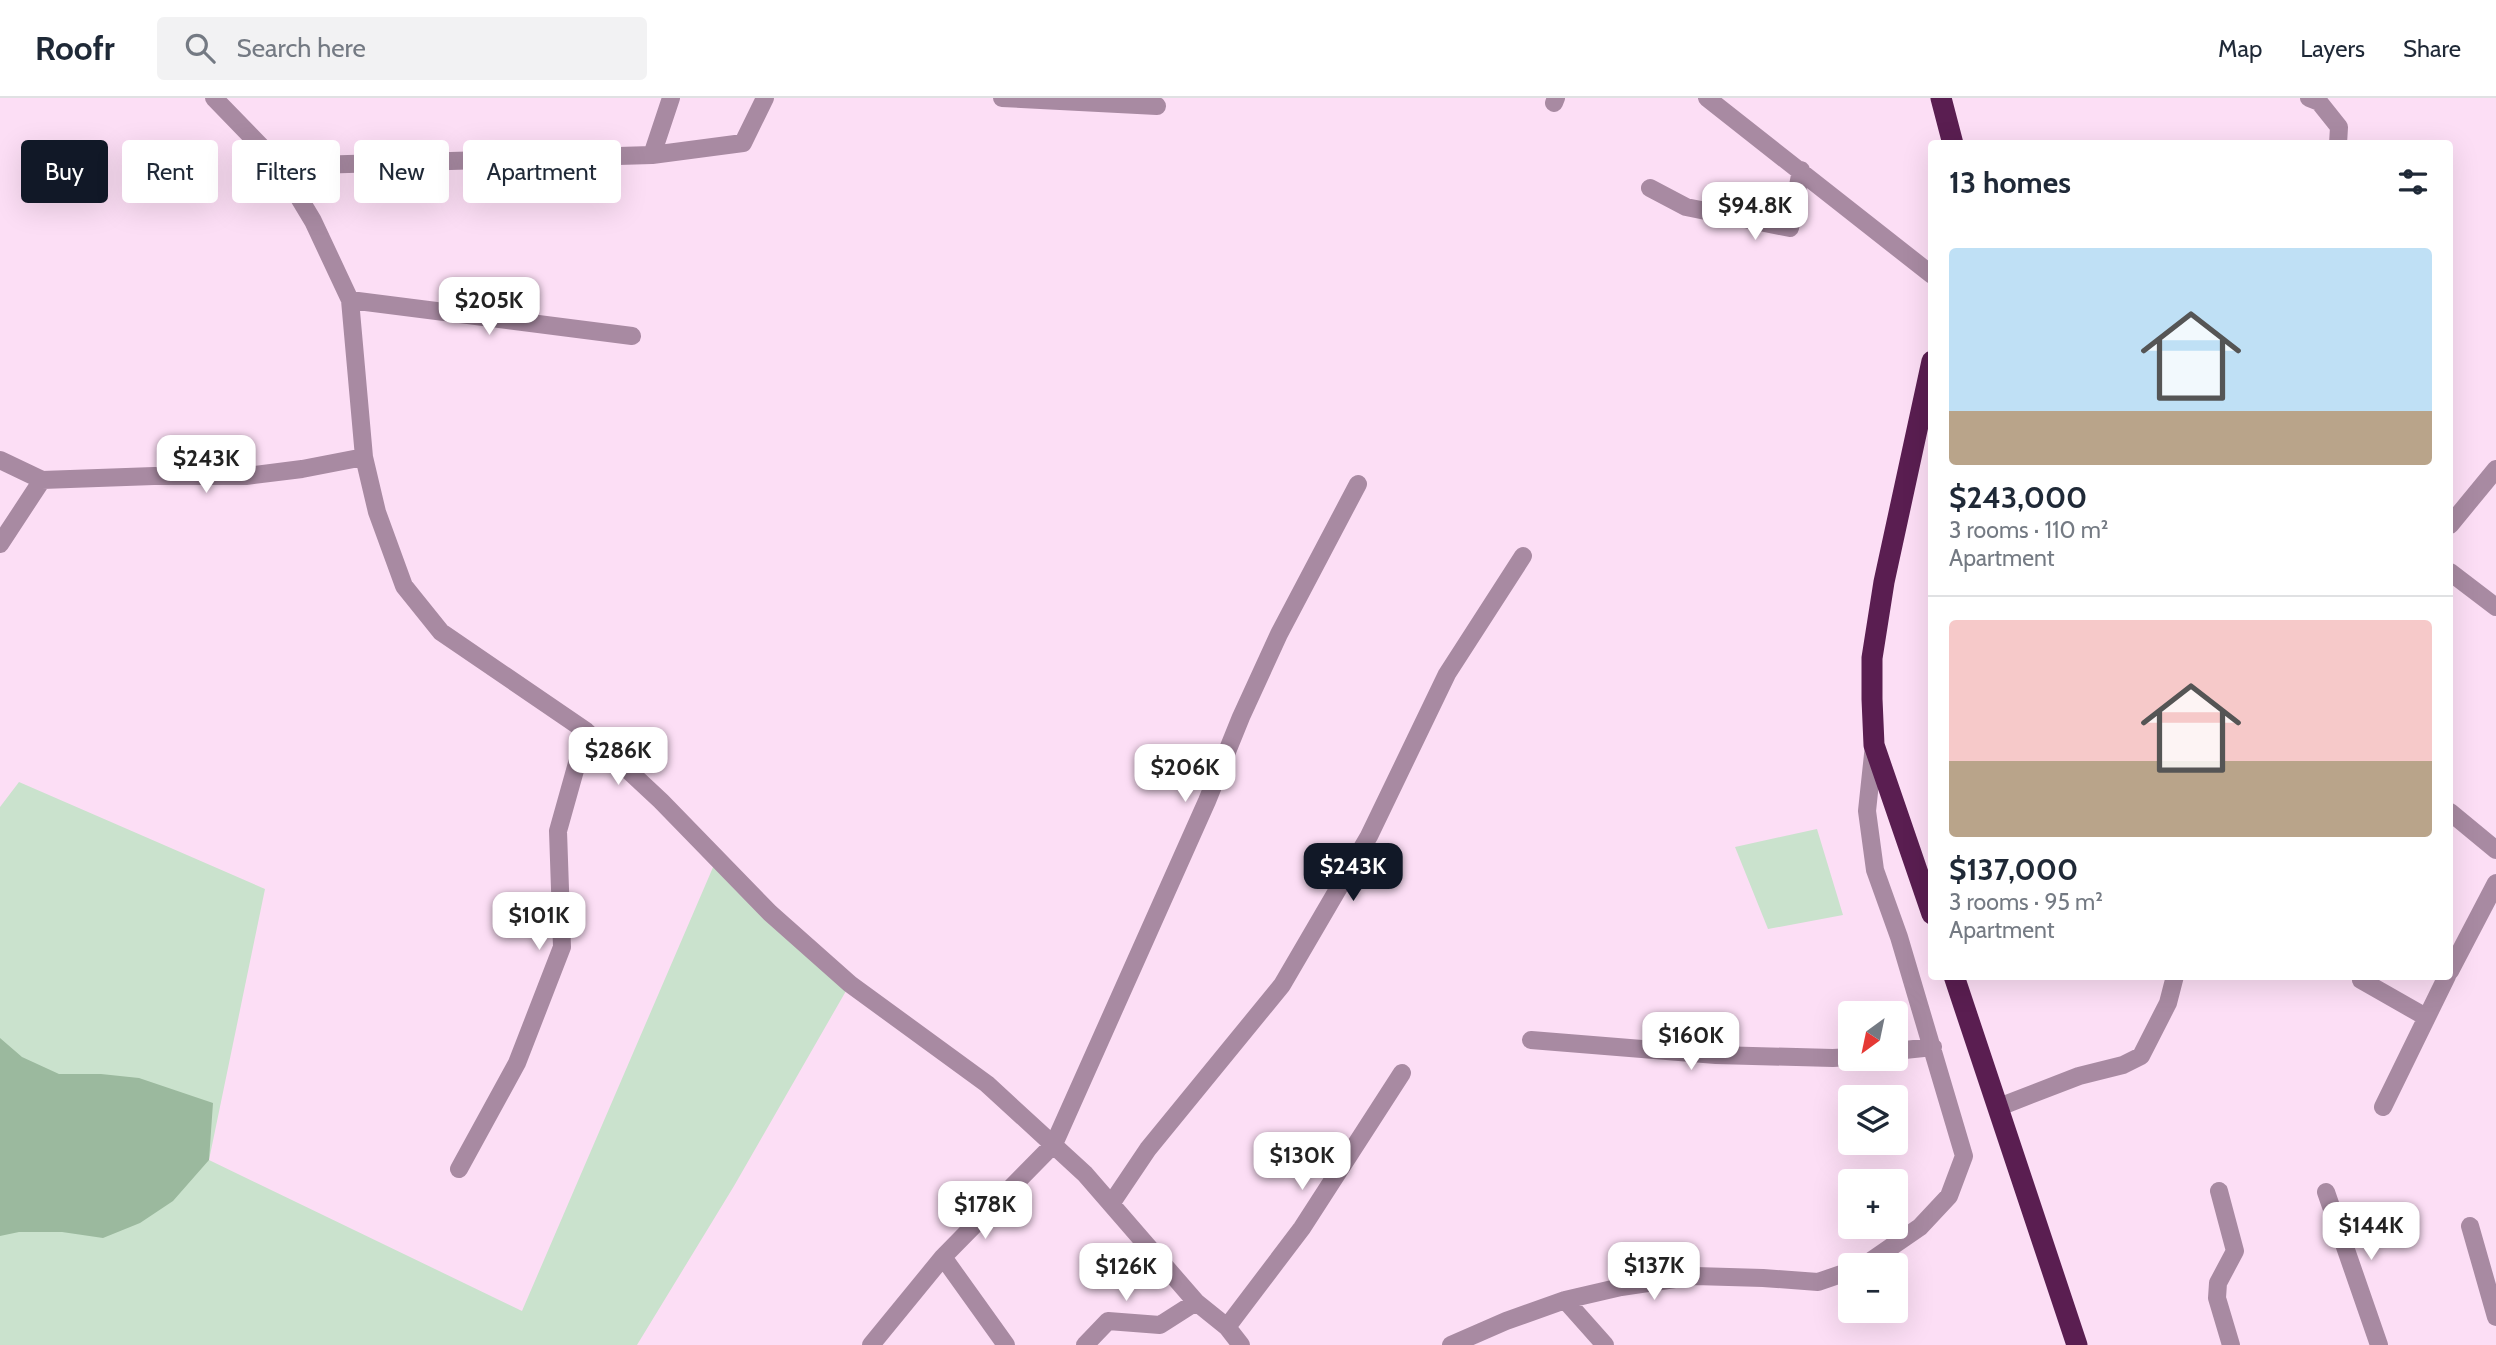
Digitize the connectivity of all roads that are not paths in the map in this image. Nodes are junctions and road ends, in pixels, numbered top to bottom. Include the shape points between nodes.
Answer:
1 (214, 98) edge
2 (671, 98) edge
3 (765, 98) edge
4 (1002, 98) edge
5 (1707, 98) edge
6 (1941, 98) edge
7 (2309, 98) edge
8 (1157, 106) dead end
9 (255, 140) edge
10 (1952, 140) edge
11 (2338, 140) edge
12 (652, 156) junction
13 (340, 164) edge
14 (1801, 170) junction
15 (1650, 188) dead end
16 (302, 203) edge
17 (1928, 272) edge
18 (350, 300) junction
19 (632, 336) dead end
20 (1928, 380) edge
21 (364, 457) junction
22 (0, 460) edge
23 (2496, 469) edge
24 (42, 480) junction
25 (1358, 484) dead end
26 (2453, 521) edge
27 (0, 544) edge
28 (1523, 556) dead end
29 (2453, 574) edge
30 (2496, 607) edge
31 (586, 731) junction
32 (1874, 745) junction
33 (2453, 814) edge
34 (2496, 850) edge
35 (2496, 883) edge
36 (1928, 902) edge
37 (2453, 965) edge
38 (1955, 980) edge
39 (2174, 980) edge
40 (2363, 980) edge
41 (2445, 980) edge
42 (2426, 1017) junction
43 (1531, 1040) dead end
44 (1933, 1047) junction
45 (1908, 1050) edge
46 (1838, 1057) edge
47 (1402, 1073) dead end
48 (1999, 1107) junction
49 (2383, 1107) dead end
50 (1054, 1144) junction
51 (459, 1169) dead end
52 (2219, 1191) dead end
53 (2326, 1192) dead end
54 (1111, 1204) junction
55 (2470, 1226) dead end
56 (1882, 1253) edge
57 (943, 1257) junction
58 (1838, 1276) edge
59 (1565, 1300) junction
60 (1196, 1302) junction
61 (2496, 1317) edge
62 (1227, 1327) junction
63 (871, 1345) edge
64 (1006, 1345) edge
65 (1085, 1345) edge
66 (1241, 1345) edge
67 (1451, 1345) edge
68 (1605, 1345) edge
69 (2077, 1345) edge
70 (2231, 1345) edge
71 (2379, 1345) edge

1 - 9 street
2 - 12 street
3 - 12 street via 743,143
4 - 8 street
5 - 14 street
6 - 10 highway
7 - 11 street via 2319,102 2339,127
12 - 13 street
14 - 15 street via 1790,228 1686,207
14 - 17 street
16 - 18 street
18 - 19 street
18 - 21 street
20 - 32 highway via 1872,658
21 - 24 street via 246,476
21 - 31 street via 377,512 404,586 441,632
22 - 24 street
23 - 26 street
24 - 27 street
25 - 50 street via 1279,634
28 - 54 street via 1447,674 1369,836 1282,985 1148,1149
29 - 30 street
31 - 50 street via 790,931 859,991 987,1084
31 - 51 street via 558,831 562,947 517,1063
32 - 36 highway
32 - 44 street via 1867,811 1875,870
33 - 34 street
35 - 37 street
38 - 48 highway
39 - 48 street via 2168,1003 2141,1056
40 - 42 street
41 - 42 street
42 - 49 street
43 - 46 street via 1716,1055
44 - 45 street
44 - 56 street via 1964,1156 1949,1196 1920,1227
47 - 62 street via 1302,1228
48 - 69 highway
50 - 54 street
50 - 57 street
52 - 70 street via 2235,1251 2217,1290
53 - 71 street
54 - 60 street
55 - 61 street
57 - 63 street
57 - 64 street
58 - 59 street via 1818,1282 1695,1276
59 - 67 street
59 - 68 street
60 - 62 street
60 - 65 street via 1160,1325 1108,1321
62 - 66 street

